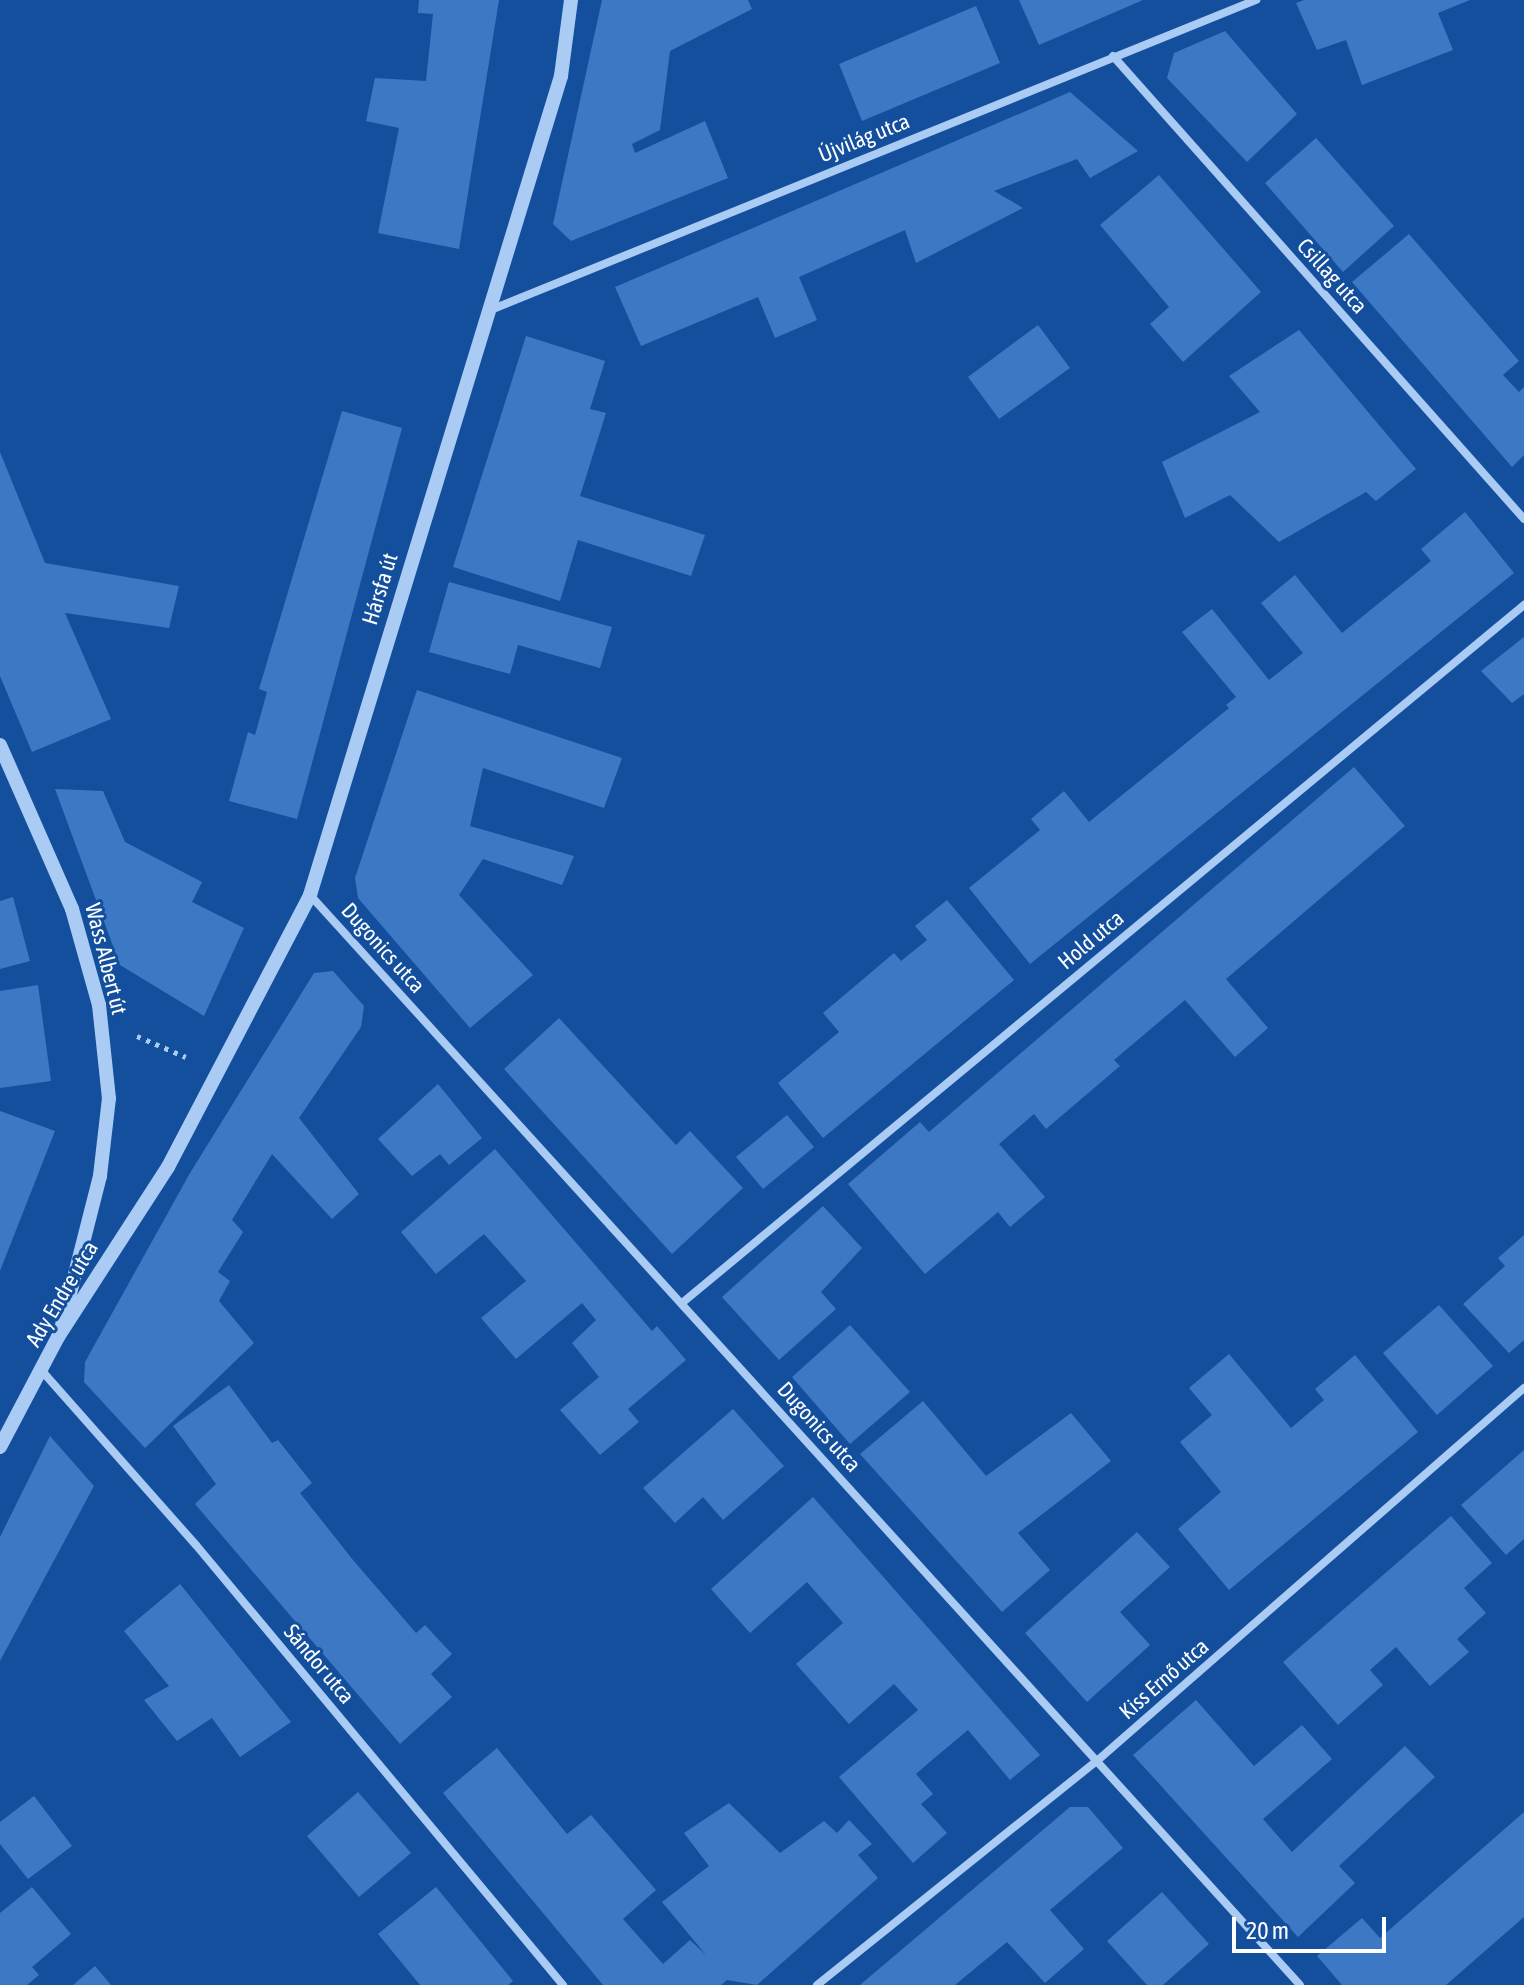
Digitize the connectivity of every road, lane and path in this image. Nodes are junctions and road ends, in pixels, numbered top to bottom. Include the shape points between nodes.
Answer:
1 (571, 0) edge
2 (1256, 0) edge
3 (1113, 56) junction
4 (487, 311) junction
5 (1524, 519) edge
6 (1524, 605) edge
7 (0, 745) edge
8 (310, 895) junction
9 (168, 1167) joint
10 (682, 1303) junction
11 (58, 1337) junction
12 (42, 1371) junction
13 (1524, 1388) edge
14 (0, 1447) edge
15 (1098, 1760) junction
16 (563, 1985) edge
17 (817, 1985) edge
18 (1300, 1985) edge

1 - 4 street, Hársfa út via 561,76
2 - 3 street, Újvilág utca
3 - 4 street, Újvilág utca
3 - 5 street, Csillag utca
4 - 8 street, Hársfa út
6 - 10 street, Hold utca
7 - 11 street, Wass Albert út via 72,909 99,1005 109,1098 100,1176
8 - 9 street, Hársfa út
8 - 10 street, Dugonics utca
9 - 11 street, Ady Endre utca
10 - 15 street, Dugonics utca
11 - 12 street, Ady Endre utca
12 - 14 street, Ady Endre utca
12 - 16 street, Sándor utca via 196,1545
13 - 15 street, Kiss Ernő utca
15 - 17 street, Kiss Ernő utca
15 - 18 street, Dugonics utca

